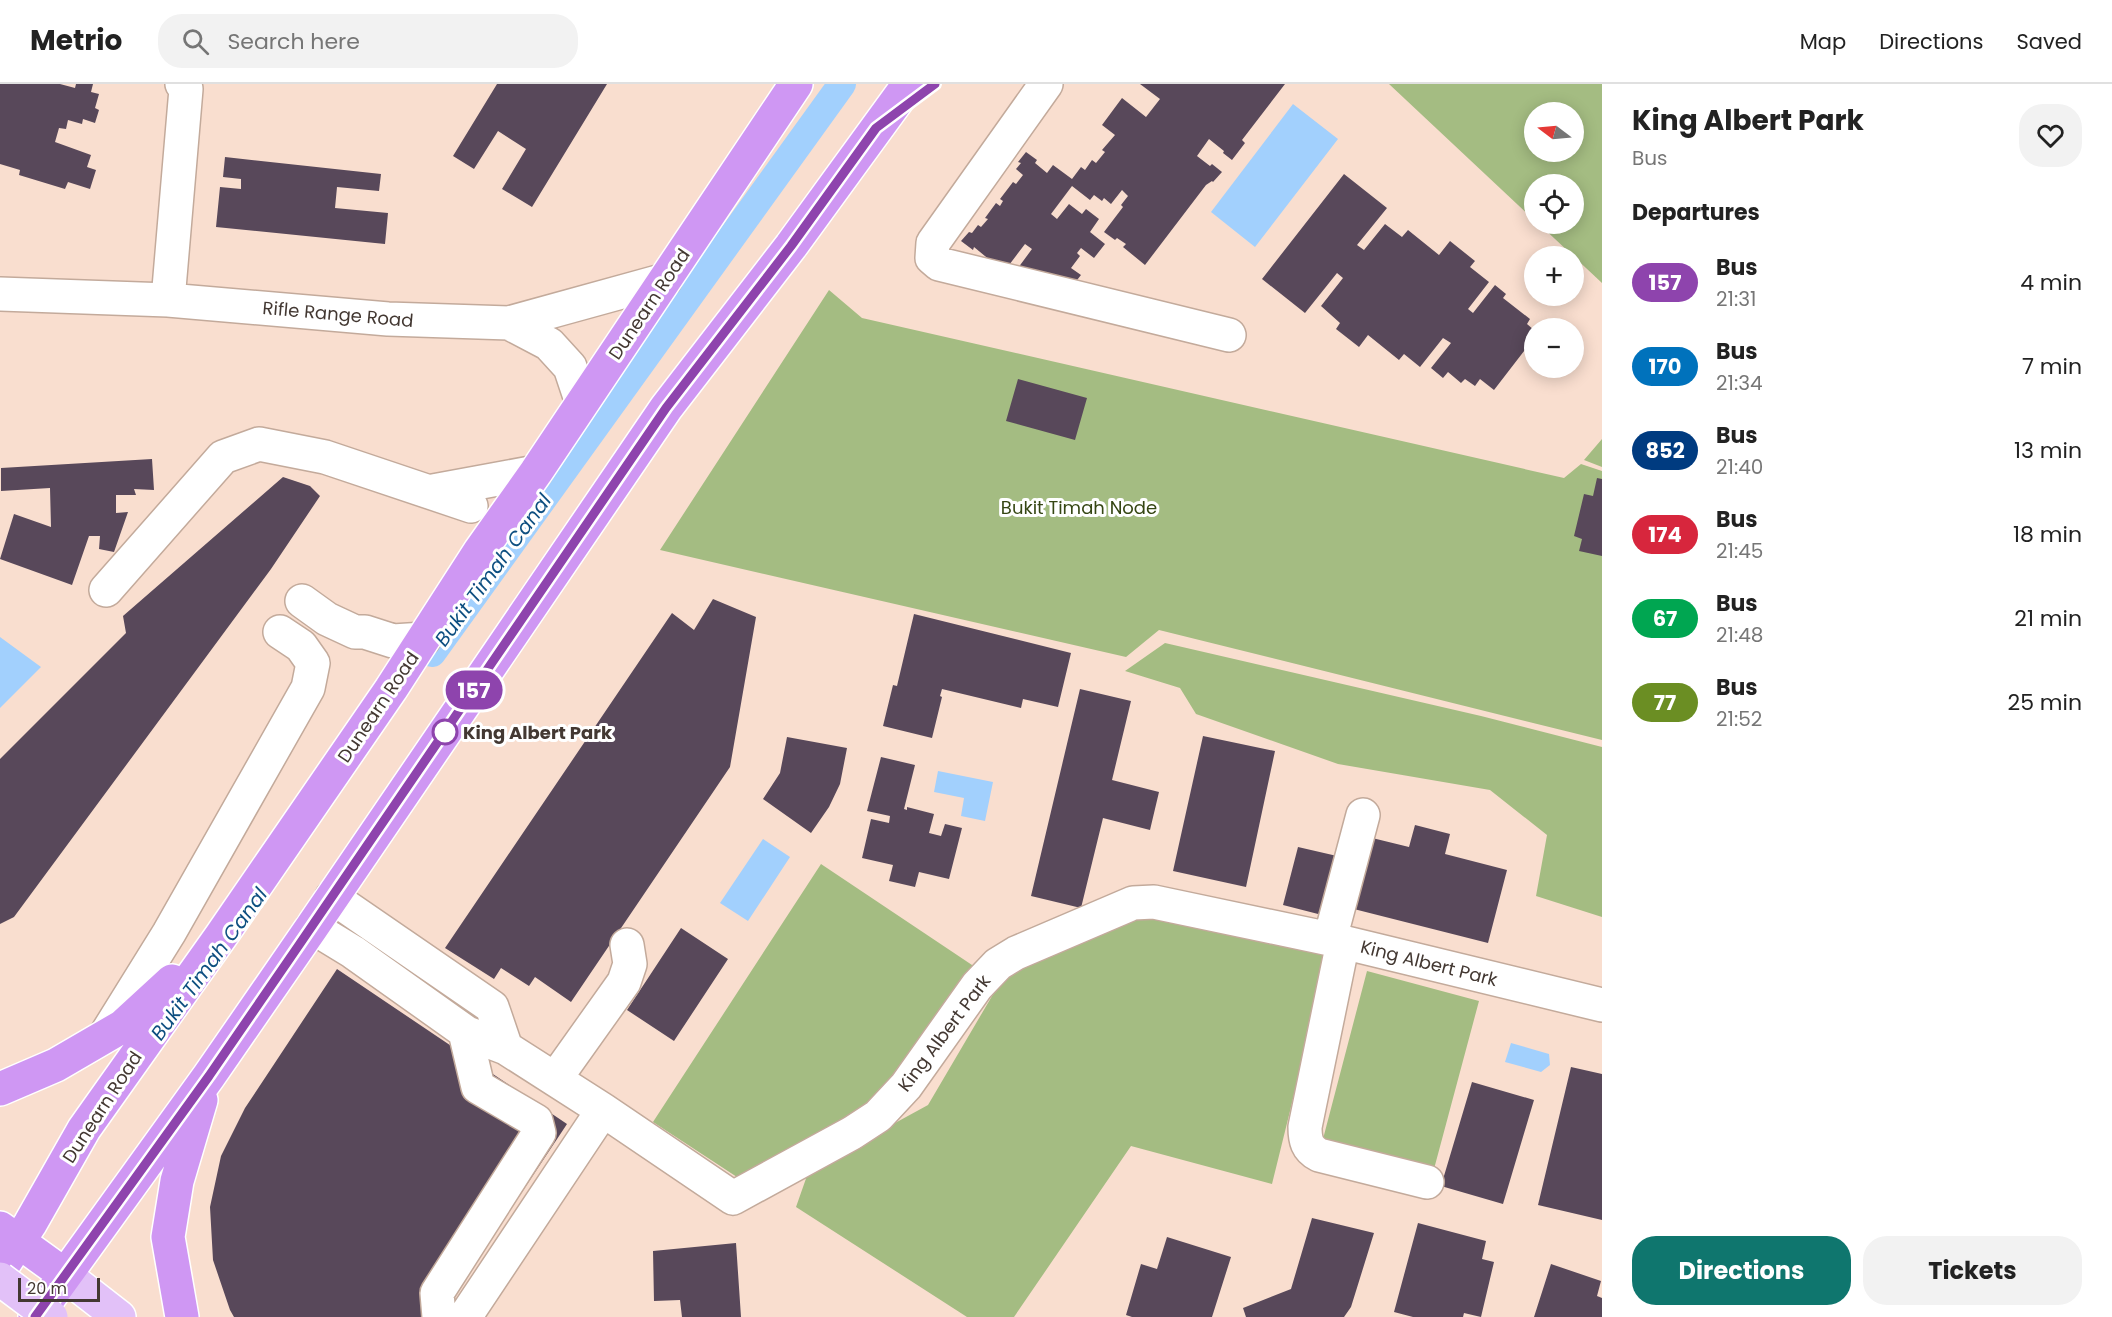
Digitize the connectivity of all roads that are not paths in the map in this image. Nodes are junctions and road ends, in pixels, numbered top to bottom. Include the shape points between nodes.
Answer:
1 (796, 84) edge
2 (909, 84) edge
3 (935, 84) edge
4 (1046, 84) edge
5 (188, 86) edge
6 (876, 128) junction
7 (665, 280) junction
8 (0, 294) edge
9 (168, 300) junction
10 (509, 323) junction
11 (1229, 335) dead end
12 (582, 403) junction
13 (536, 472) junction
14 (471, 506) junction
15 (480, 551) junction
16 (106, 590) dead end
17 (302, 601) dead end
18 (280, 632) dead end
19 (355, 632) junction
20 (424, 639) junction
21 (308, 688) junction
22 (1363, 815) dead end
23 (332, 897) junction
24 (312, 927) junction
25 (221, 936) junction
26 (1337, 941) junction
27 (627, 945) dead end
28 (432, 965) junction
29 (412, 994) junction
30 (1602, 1005) edge
31 (465, 1032) junction
32 (104, 1037) junction
33 (506, 1048) junction
34 (209, 1076) junction
35 (555, 1079) junction
36 (0, 1089) edge
37 (603, 1110) junction
38 (1427, 1182) dead end
39 (10, 1235) edge
40 (0, 1270) edge
41 (65, 1275) junction
42 (0, 1279) edge
43 (35, 1317) edge
44 (51, 1317) edge
45 (119, 1317) edge
46 (182, 1317) edge
47 (439, 1317) edge
48 (465, 1317) edge

1 - 7 highway, Dunearn Road
2 - 6 highway
3 - 6 highway
4 - 11 street via 933,243 932,258 939,264
5 - 9 street
6 - 23 highway via 666,408
7 - 10 street, Rifle Range Road
7 - 12 highway, Dunearn Road
8 - 9 street, Rifle Range Road
9 - 10 street, Rifle Range Road via 388,319
10 - 12 street, Rifle Range Road via 549,344 570,367
12 - 13 highway, Dunearn Road
13 - 14 street via 431,491
13 - 15 highway, Dunearn Road
14 - 15 street
14 - 16 street via 325,457 259,444 224,458
15 - 20 highway, Dunearn Road
17 - 19 street
18 - 21 street via 301,646 313,663
19 - 20 street via 393,641
19 - 21 street via 338,645
20 - 25 highway, Dunearn Road
21 - 32 street via 169,933
22 - 26 street
23 - 24 highway
23 - 28 street
24 - 29 street, King Albert Park
24 - 34 highway
25 - 32 highway via 123,1026
25 - 39 highway, Dunearn Road
26 - 30 street, King Albert Park
26 - 37 street, King Albert Park via 1154,902 1133,903 998,964 977,986 906,1086 878,1116 733,1198
26 - 38 street via 1305,1127 1307,1144 1319,1155
27 - 35 street via 630,964 624,982
28 - 29 street
28 - 33 street via 492,1007
29 - 31 street, King Albert Park
31 - 33 street, King Albert Park
31 - 47 street via 478,1087 536,1121 538,1133 437,1293
32 - 36 highway via 56,1065
33 - 35 street, King Albert Park
34 - 41 highway
34 - 46 highway via 177,1181 168,1237
35 - 37 street, King Albert Park
37 - 48 street
39 - 40 highway, Dunearn Road
39 - 41 highway
41 - 43 highway
41 - 45 main road
42 - 44 main road, bridge

